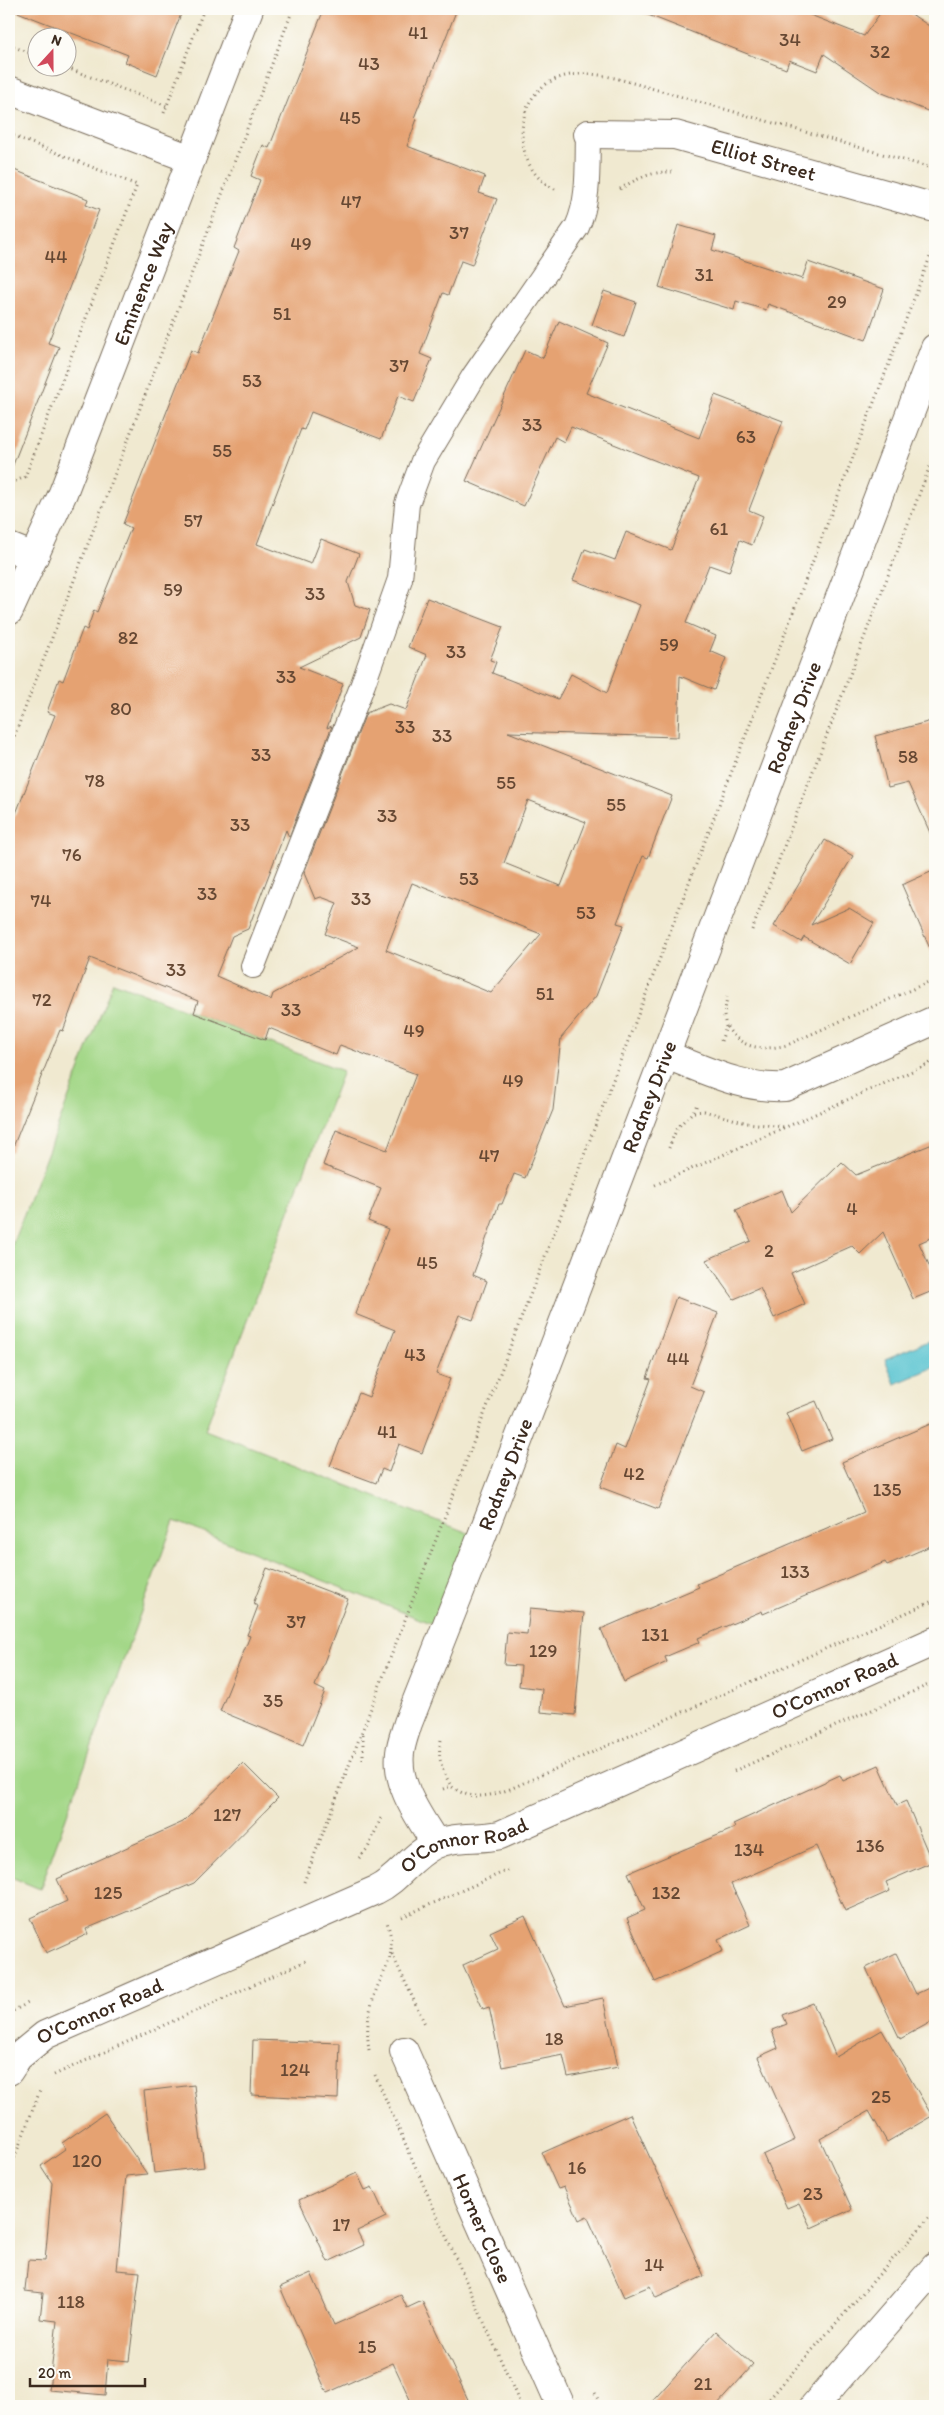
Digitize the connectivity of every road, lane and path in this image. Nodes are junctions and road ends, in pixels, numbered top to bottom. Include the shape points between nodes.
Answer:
1 (204, 9) edge
2 (249, 9) edge
3 (293, 9) edge
4 (9, 45) edge
5 (28, 52) edge
6 (78, 72) edge
7 (9, 90) edge
8 (9, 134) edge
9 (588, 134) joint
10 (191, 160) junction
11 (935, 208) edge
12 (935, 244) edge
13 (935, 348) edge
14 (935, 453) edge
15 (9, 484) edge
16 (9, 547) edge
17 (34, 557) junction
18 (9, 611) edge
19 (9, 750) edge
20 (750, 935) dead end
21 (253, 966) dead end
22 (935, 979) edge
23 (729, 989) dead end
24 (935, 1020) edge
25 (726, 1027) junction
26 (721, 1042) dead end
27 (666, 1055) junction
28 (935, 1061) edge
29 (694, 1112) dead end
30 (785, 1127) junction
31 (655, 1185) dead end
32 (935, 1600) edge
33 (935, 1641) edge
34 (935, 1682) edge
35 (725, 1775) dead end
36 (442, 1790) dead end
37 (386, 1816) dead end
38 (436, 1844) junction
39 (355, 1860) dead end
40 (516, 1867) dead end
41 (313, 1878) dead end
42 (304, 1882) junction
43 (295, 1886) dead end
44 (398, 1919) dead end
45 (393, 1921) dead end
46 (379, 1928) dead end
47 (315, 1957) dead end
48 (34, 2000) dead end
49 (9, 2013) edge
50 (404, 2052) dead end
51 (9, 2070) edge
52 (51, 2076) dead end
53 (45, 2081) dead end
54 (9, 2172) edge
55 (935, 2211) edge
56 (935, 2267) edge
57 (561, 2406) edge
58 (763, 2406) edge
59 (814, 2406) edge

1 - 6 path via 166,106
2 - 10 street, Eminence Way
3 - 19 path
4 - 5 path
7 - 10 street
8 - 15 path via 137,184 25,477
9 - 11 street, Elliot Street via 675,135
9 - 21 lane via 586,200 577,227 474,376 417,475 406,512 400,579 363,684
10 - 17 street, Eminence Way via 63,493
12 - 42 path
13 - 27 street, Rodney Drive
14 - 20 path
16 - 17 street
17 - 18 street, Eminence Way
22 - 25 path via 779,1047 756,1048 734,1038
23 - 25 path via 725,1003
24 - 27 street via 785,1087 758,1088 742,1084
25 - 26 path
27 - 38 street, Rodney Drive via 408,1723 400,1754 404,1786
28 - 30 path
29 - 30 path via 704,1111 746,1123
30 - 31 path
32 - 36 path via 510,1789 480,1797 468,1796 451,1786
33 - 38 street, O'Connor Road via 500,1835 452,1839
34 - 35 path
37 - 39 path via 379,1819 368,1848
38 - 51 street, O'Connor Road via 416,1856 398,1877 376,1890 45,2035 24,2051
40 - 44 path
41 - 42 path
42 - 43 path
45 - 46 path
47 - 52 path
48 - 49 path
50 - 57 street, Horner Close
53 - 54 path
55 - 58 path
56 - 59 street

